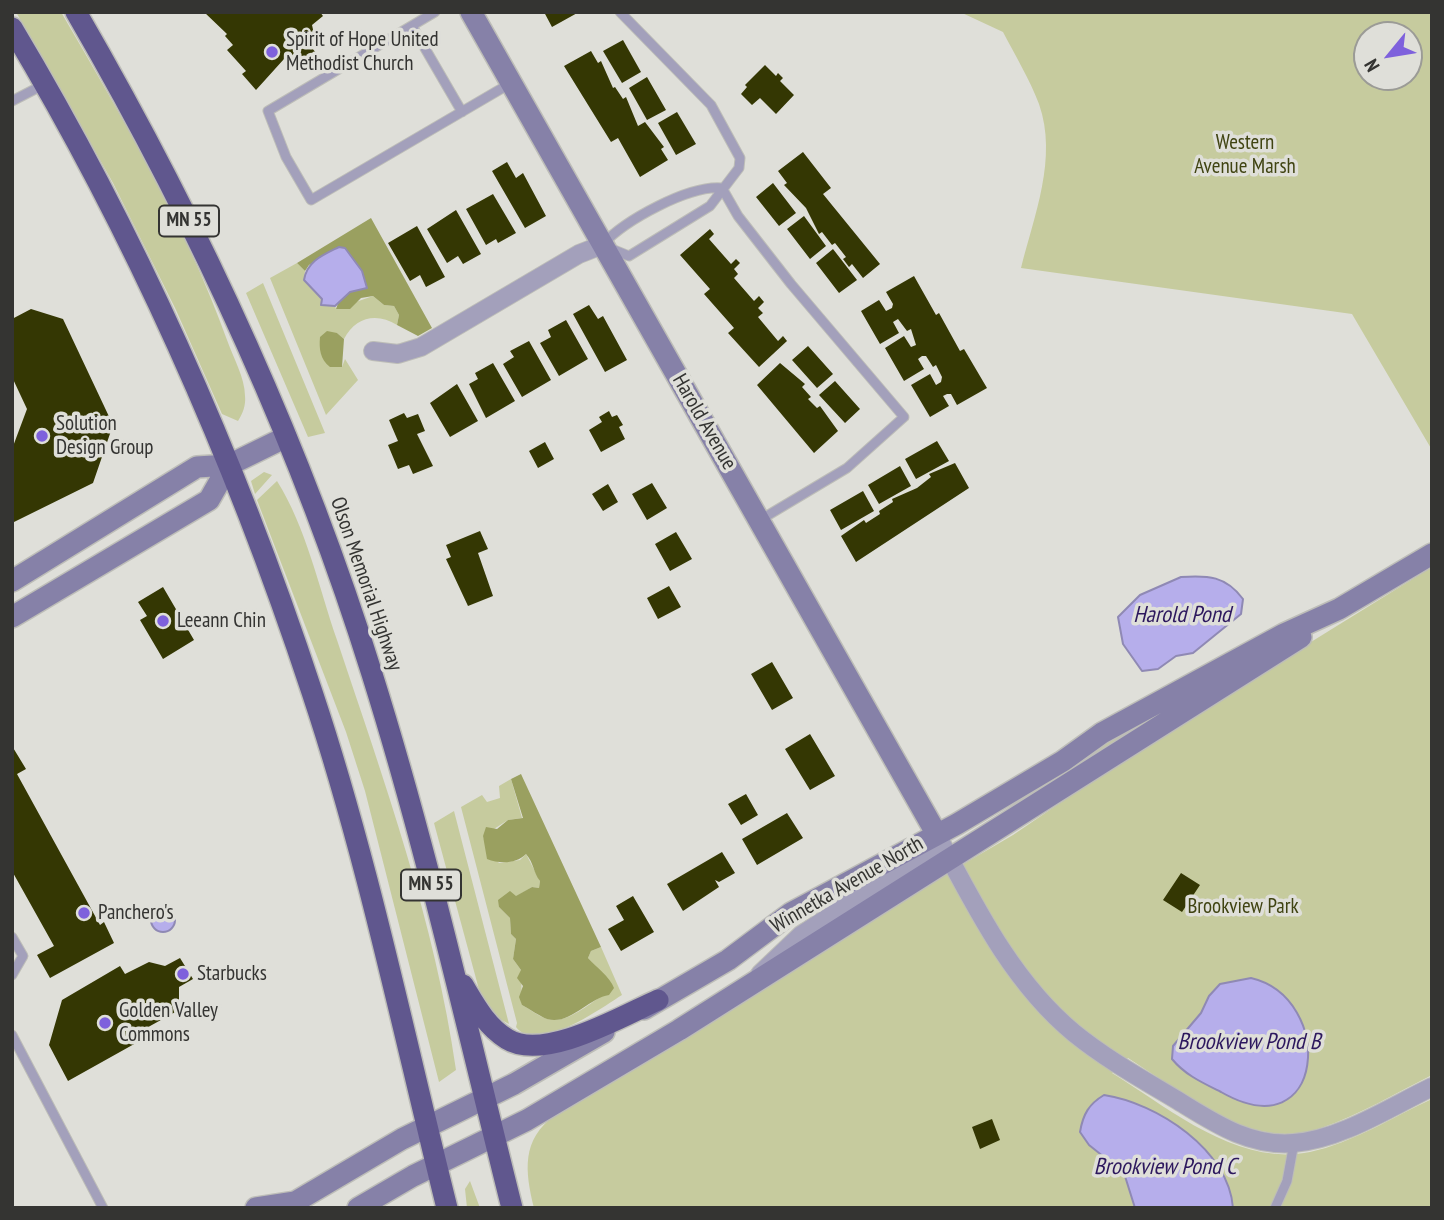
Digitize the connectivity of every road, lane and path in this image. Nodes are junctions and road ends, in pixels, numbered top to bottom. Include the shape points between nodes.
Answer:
1 (76, 12) edge
2 (435, 12) edge
3 (471, 12) edge
4 (620, 12) edge
5 (412, 26) junction
6 (12, 28) edge
7 (511, 83) junction
8 (45, 84) junction
9 (12, 101) edge
10 (462, 112) junction
11 (722, 188) junction
12 (602, 245) junction
13 (373, 351) dead end
14 (286, 438) junction
15 (229, 465) junction
16 (760, 520) junction
17 (1432, 554) edge
18 (12, 581) edge
19 (1339, 609) junction
20 (12, 617) edge
21 (936, 833) junction
22 (950, 859) junction
23 (12, 937) edge
24 (454, 970) junction
25 (12, 975) edge
26 (749, 986) junction
27 (658, 1000) junction
28 (12, 1035) edge
29 (1432, 1087) edge
30 (484, 1100) junction
31 (427, 1127) junction
32 (494, 1136) junction
33 (1294, 1143) junction
34 (436, 1165) junction
35 (290, 1205) edge
36 (103, 1208) edge
37 (256, 1208) edge
38 (358, 1208) edge
39 (447, 1208) edge
40 (512, 1208) edge
41 (1275, 1208) edge

1 - 14 highway, Olson Memorial Highway / MN 55 via 183,208
2 - 5 lane
3 - 7 street, Harold Avenue
4 - 11 lane via 718,115 740,158 739,168
5 - 10 lane
5 - 10 lane via 268,111 286,157 311,200
6 - 8 highway, MN 55
7 - 10 lane
7 - 12 street, Harold Avenue
8 - 9 lane
8 - 15 highway, MN 55 via 150,286
11 - 12 lane via 691,191 622,228
11 - 12 lane via 701,213 629,256
11 - 16 lane via 791,284 904,417 847,468
12 - 13 street via 421,347 398,354
12 - 16 street, Harold Avenue
14 - 15 street
14 - 24 highway, Olson Memorial Highway / MN 55 via 372,671
15 - 18 street via 197,467
15 - 20 street via 209,500
15 - 31 highway, MN 55 via 331,754
16 - 21 street, Harold Avenue
17 - 19 street, Winnetka Avenue North
19 - 21 street, Winnetka Avenue North via 1272,640 1102,733
19 - 22 street, Winnetka Avenue North via 1291,645
21 - 22 street
21 - 26 street via 936,844 929,852 801,935
21 - 27 street, Winnetka Avenue North via 791,913 728,960
22 - 26 street, Winnetka Avenue North
22 - 33 street via 1018,973 1075,1034 1235,1134
23 - 25 lane via 23,956
24 - 27 highway via 489,1024 508,1039 530,1047 569,1038
24 - 30 highway, Olson Memorial Highway / MN 55
26 - 32 street, Winnetka Avenue North
27 - 30 street, Winnetka Avenue North
28 - 36 lane
29 - 33 street via 1349,1127
30 - 31 street, Winnetka Avenue North
30 - 32 highway, Olson Memorial Highway / MN 55
31 - 34 highway, MN 55
31 - 35 street, Winnetka Avenue North
32 - 34 street, Winnetka Avenue North
32 - 40 highway, Olson Memorial Highway / MN 55
33 - 41 lane via 1287,1181
34 - 38 street, Winnetka Avenue North
34 - 39 highway, MN 55
35 - 37 street

